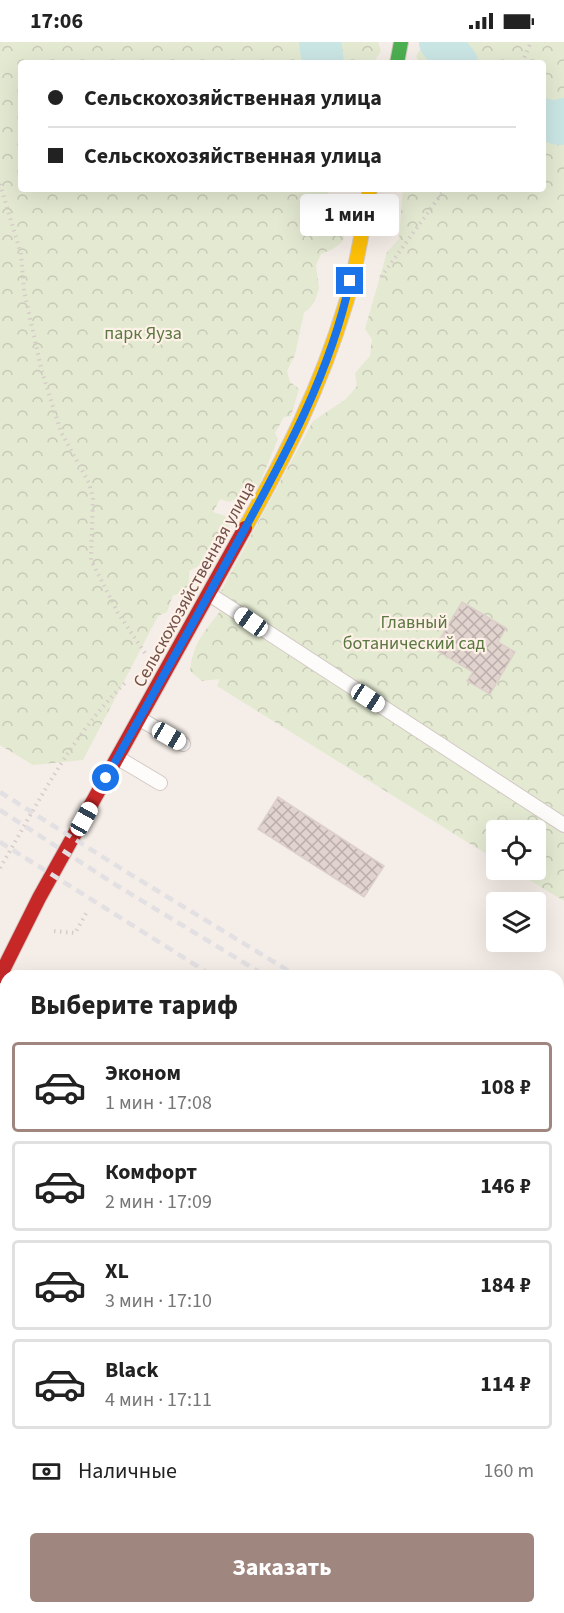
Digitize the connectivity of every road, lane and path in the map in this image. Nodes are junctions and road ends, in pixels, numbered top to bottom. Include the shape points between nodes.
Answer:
1 (531, 42) edge
2 (400, 44) edge
3 (397, 60) edge
4 (523, 60) edge
5 (0, 184) edge
6 (369, 192) edge
7 (443, 192) edge
8 (377, 283) dead end
9 (209, 594) junction
10 (141, 663) dead end
11 (127, 681) dead end
12 (140, 719) junction
13 (183, 744) dead end
14 (118, 758) junction
15 (160, 783) dead end
16 (564, 825) edge
17 (0, 868) edge
18 (88, 910) dead end
19 (75, 933) dead end
20 (3, 970) edge

1 - 4 path
2 - 3 main road
5 - 10 path via 21,254 24,291 42,372 61,432 93,498 91,560 118,613 146,654
6 - 9 main road, Сельскохозяйственная улица via 345,304 319,383 285,456
7 - 8 path
9 - 12 main road, Сельскохозяйственная улица
9 - 16 lane
11 - 17 path via 75,740
12 - 13 lane
12 - 14 main road, Сельскохозяйственная улица
14 - 15 lane
14 - 20 main road, Сельскохозяйственная улица
18 - 19 path

